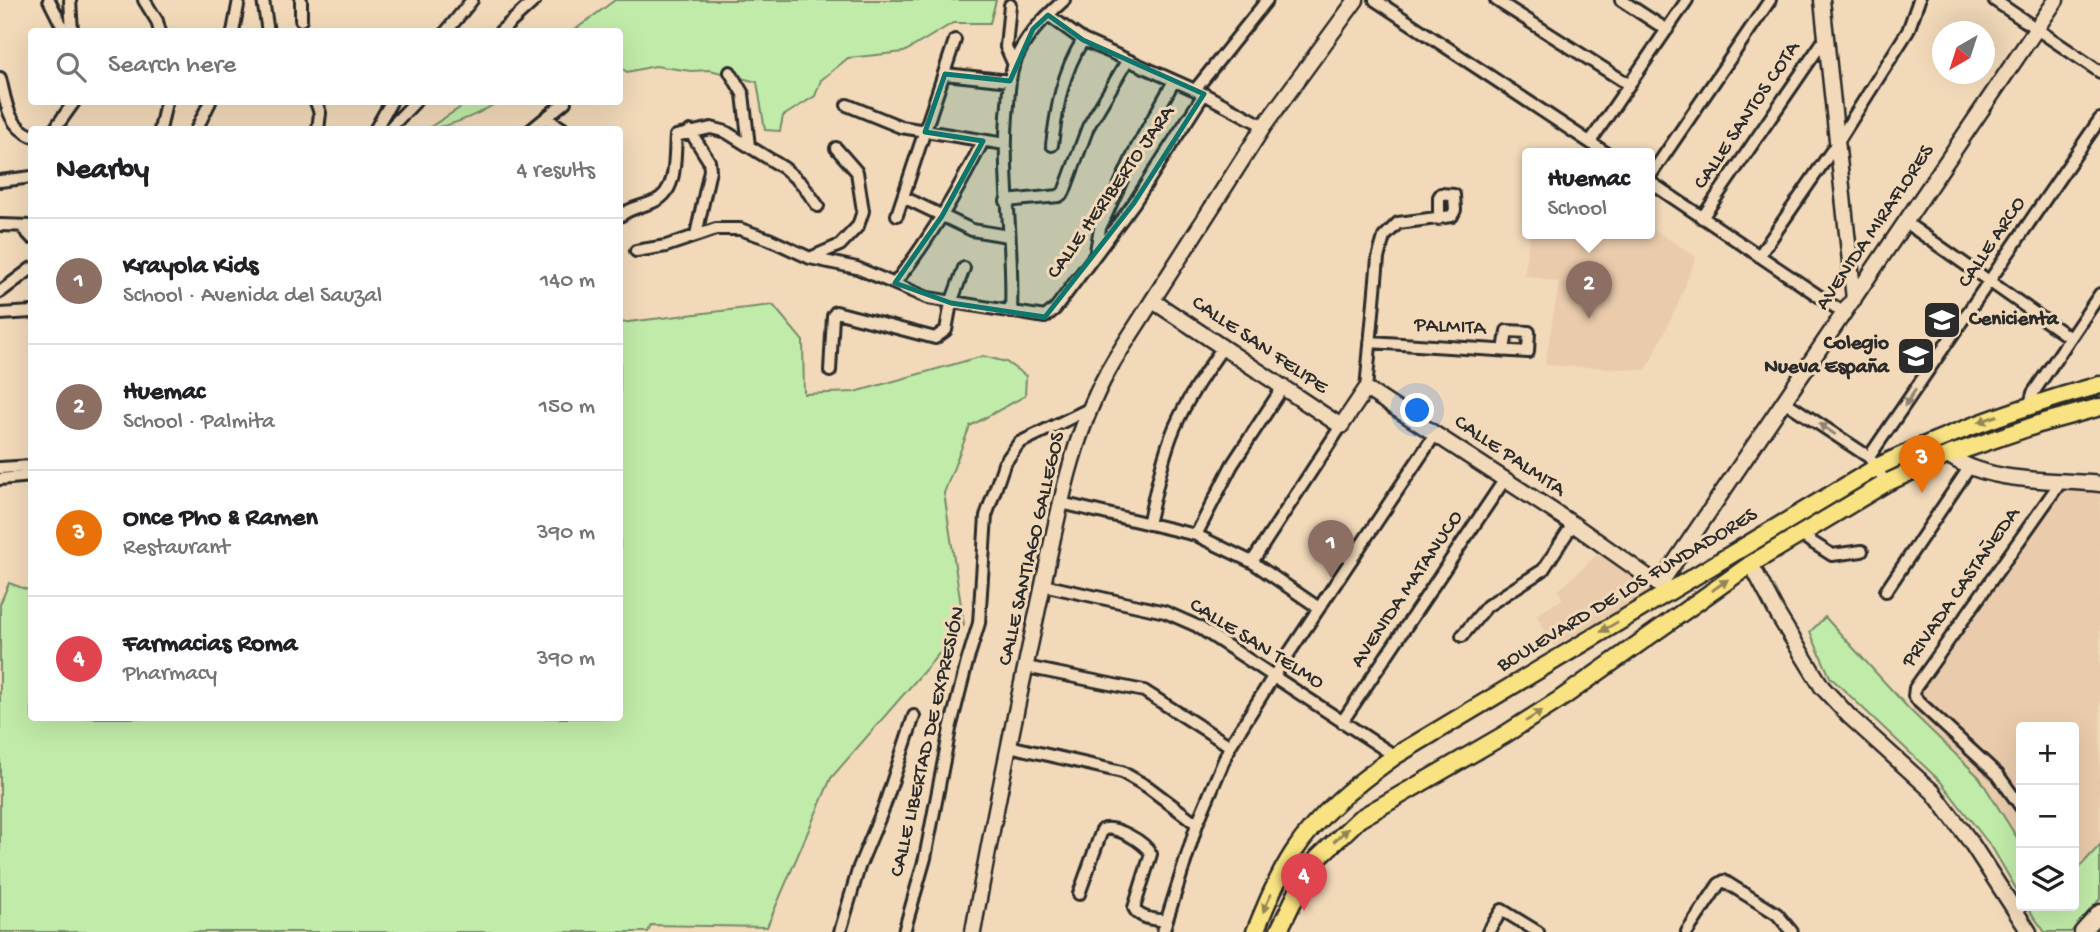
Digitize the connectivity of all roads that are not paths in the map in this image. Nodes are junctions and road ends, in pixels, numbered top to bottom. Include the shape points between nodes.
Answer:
1 (49, 0) edge
2 (70, 0) edge
3 (144, 0) edge
4 (239, 0) edge
5 (263, 0) edge
6 (301, 0) edge
7 (472, 0) edge
8 (535, 0) edge
9 (1064, 0) edge
10 (1267, 0) edge
11 (1356, 0) edge
12 (1375, 0) edge
13 (1496, 0) edge
14 (1621, 0) edge
15 (1687, 0) edge
16 (1770, 0) edge
17 (1822, 0) edge
18 (1919, 0) edge
19 (1994, 0) edge
20 (2056, 0) edge
21 (1010, 5) dead end
22 (1048, 15) junction
23 (301, 20) dead end
24 (63, 28) edge
25 (72, 28) edge
26 (159, 28) edge
27 (234, 28) edge
28 (267, 28) edge
29 (449, 28) edge
30 (504, 28) edge
31 (2036, 29) junction
32 (1667, 30) junction
33 (1826, 37) junction
34 (956, 40) dead end
35 (1083, 40) junction
36 (1127, 61) junction
37 (1014, 65) junction
38 (730, 72) dead end
39 (2100, 72) edge
40 (945, 74) junction
41 (0, 78) edge
42 (1010, 81) junction
43 (1174, 81) junction
44 (1628, 85) junction
45 (1200, 92) junction
46 (72, 105) edge
47 (165, 105) edge
48 (208, 105) edge
49 (317, 105) edge
50 (389, 105) edge
51 (412, 105) edge
52 (561, 105) edge
53 (847, 105) dead end
54 (546, 118) junction
55 (2100, 119) edge
56 (57, 126) edge
57 (161, 126) edge
58 (198, 126) edge
59 (318, 126) edge
60 (377, 126) edge
61 (392, 126) edge
62 (536, 126) edge
63 (559, 126) edge
64 (1264, 126) junction
65 (690, 131) junction
66 (925, 132) junction
67 (28, 134) edge
68 (983, 141) junction
69 (1590, 142) junction
70 (1838, 143) junction
71 (1005, 144) junction
72 (1052, 145) dead end
73 (749, 146) junction
74 (836, 148) dead end
75 (1599, 148) edge
76 (1655, 169) edge
77 (28, 178) edge
78 (0, 181) edge
79 (1655, 185) edge
80 (903, 197) junction
81 (1006, 201) junction
82 (818, 206) dead end
83 (623, 214) edge
84 (897, 215) dead end
85 (942, 216) junction
86 (1702, 218) junction
87 (1442, 219) dead end
88 (1905, 222) junction
89 (0, 225) edge
90 (27, 226) edge
91 (696, 235) junction
92 (1008, 236) junction
93 (636, 251) dead end
94 (1096, 251) junction
95 (1759, 256) junction
96 (810, 258) junction
97 (964, 268) dead end
98 (28, 271) edge
99 (1990, 281) junction
100 (895, 284) junction
101 (0, 292) edge
102 (2100, 294) edge
103 (1854, 299) junction
104 (1153, 301) junction
105 (951, 303) junction
106 (28, 312) edge
107 (1011, 312) junction
108 (1844, 313) junction
109 (0, 314) edge
110 (2070, 338) junction
111 (1370, 342) junction
112 (1223, 347) junction
113 (1504, 351) junction
114 (830, 371) dead end
115 (2100, 385) edge
116 (1283, 387) junction
117 (1366, 388) junction
118 (1784, 401) junction
119 (2030, 404) junction
120 (2100, 407) edge
121 (1089, 409) junction
122 (1341, 426) junction
123 (1436, 433) junction
124 (1948, 455) junction
125 (1873, 462) junction
126 (0, 468) edge
127 (28, 468) edge
128 (1969, 468) junction
129 (16, 472) junction
130 (28, 475) edge
131 (1505, 479) junction
132 (0, 480) edge
133 (2062, 480) junction
134 (1886, 483) junction
135 (2100, 484) edge
136 (1061, 503) junction
137 (1148, 524) junction
138 (1573, 524) junction
139 (1799, 534) junction
140 (1196, 535) junction
141 (1756, 537) junction
142 (1862, 551) dead end
143 (1252, 562) junction
144 (1751, 564) junction
145 (1043, 585) junction
146 (1664, 588) junction
147 (1886, 591) dead end
148 (1320, 608) junction
149 (1462, 636) dead end
150 (1026, 667) junction
151 (1273, 677) junction
152 (914, 716) dead end
153 (1342, 722) junction
154 (1009, 746) junction
155 (1230, 746) junction
156 (1395, 756) junction
157 (2016, 800) edge
158 (1197, 824) junction
159 (1079, 894) dead end
160 (2100, 912) edge
161 (1164, 927) edge
162 (840, 932) edge
163 (904, 932) edge
164 (972, 932) edge
165 (1255, 932) edge
166 (1278, 932) edge
167 (1488, 932) edge
168 (1538, 932) edge
169 (1688, 932) edge
170 (1791, 932) edge
171 (2029, 932) edge
172 (2082, 932) edge

1 - 24 street
2 - 25 street
3 - 26 street
4 - 27 street
5 - 28 street
6 - 23 street
7 - 29 street
8 - 30 street
9 - 22 street
10 - 45 street, CALLE HERIBERTO JARA
11 - 64 street, CALLE SANTIAGO GALLEGOS
12 - 69 street
13 - 44 street
14 - 32 street
15 - 32 street
16 - 76 street
17 - 33 street
18 - 70 street via 1908,31
19 - 31 street
20 - 31 street, AVENIDA MIRAFLORES
21 - 37 street via 1006,47
22 - 35 street
22 - 37 street via 1034,29
31 - 39 street
31 - 88 street, AVENIDA MIRAFLORES
32 - 44 street
33 - 70 street
33 - 86 street, CALLE SANTOS COTA
34 - 40 street
35 - 36 street
35 - 72 street via 1058,99
36 - 43 street
36 - 81 street via 1088,127 1064,192
37 - 42 street
38 - 73 street via 743,94
40 - 42 street
40 - 66 street
41 - 67 street via 15,126
42 - 71 street
43 - 45 street
43 - 94 street via 1137,147 1100,228
44 - 69 street
45 - 64 street
45 - 94 street, CALLE HERIBERTO JARA via 1133,203
46 - 56 street
47 - 57 street
48 - 58 street
49 - 59 street
50 - 60 street
51 - 61 street
52 - 54 street
53 - 66 street
54 - 62 street
54 - 63 street
55 - 99 street, CALLE ARCO
64 - 104 street, CALLE SANTIAGO GALLEGOS
65 - 73 street via 711,128
65 - 83 street via 676,136 671,183 664,195
65 - 91 street via 710,170
66 - 68 street
66 - 80 street
68 - 71 street
68 - 85 street
69 - 75 street
70 - 95 street
70 - 103 street
71 - 81 street
73 - 82 street via 784,168
74 - 96 street via 857,172 863,211 858,226 840,245
77 - 78 street
79 - 86 street
80 - 84 street
80 - 85 street
81 - 92 street
85 - 92 street via 972,230
85 - 100 street
86 - 95 street
87 - 111 street via 1398,223 1384,237
88 - 99 street
88 - 103 street, AVENIDA MIRAFLORES
89 - 90 street
91 - 93 street
91 - 96 street via 740,229
92 - 107 street
94 - 107 street, CALLE HERIBERTO JARA via 1051,314
95 - 108 street
96 - 100 street via 856,268
97 - 105 street
98 - 101 street
99 - 110 street
99 -> 125 street, CALLE ARCO
100 - 105 street
102 - 110 street
103 - 108 street, AVENIDA MIRAFLORES
104 - 112 street, CALLE SAN FELIPE
104 - 121 street, CALLE SANTIAGO GALLEGOS
105 - 107 street
105 - 114 street via 946,330 936,338 836,312
106 - 109 street
108 - 118 street, AVENIDA MIRAFLORES
110 - 119 street
111 - 113 street, PALMITA
111 - 117 street
112 - 116 street, CALLE SAN FELIPE
112 - 137 street via 1179,419
113 - 113 street, PALMITA via 1528,352 1529,332 1507,331
115 - 119 main road, BOULEVARD DE LOS FUNDADORES
116 - 122 street, CALLE SAN FELIPE
116 - 140 street via 1232,465
117 - 122 street
117 - 123 street, CALLE PALMITA
125 -> 118 street
118 - 146 street, AVENIDA MIRAFLORES
119 -> 125 main road, BOULEVARD DE LOS FUNDADORES
120 - 124 main road, BOULEVARD DE LOS FUNDADORES
121 - 136 street, CALLE SANTIAGO GALLEGOS
121 - 163 street, CALLE LIBERTAD DE EXPRESIÓN via 1019,443 1004,464 986,516 979,623
122 - 143 street
123 - 131 street, CALLE PALMITA
123 - 148 street
124 - 128 street
124 - 134 main road, BOULEVARD DE LOS FUNDADORES
125 - 134 street
125 - 141 main road, BOULEVARD DE LOS FUNDADORES
126 - 129 street
127 - 129 street
128 - 133 street via 1992,475
128 - 147 street
129 - 130 street
129 - 132 street
131 - 138 street, CALLE PALMITA
131 - 153 street, AVENIDA MATANUCO
133 - 135 street
133 - 157 street, PRIVADA CASTAÑEDA via 1915,688 1919,702 1998,775
134 - 139 main road, BOULEVARD DE LOS FUNDADORES
136 - 137 street
136 - 145 street, CALLE SANTIAGO GALLEGOS
137 - 140 street
138 - 146 street, CALLE PALMITA
138 - 149 street via 1542,570 1487,606
139 - 142 street via 1832,555
139 - 144 main road, BOULEVARD DE LOS FUNDADORES
140 - 143 street
141 - 144 main road
141 - 146 main road, BOULEVARD DE LOS FUNDADORES
143 - 148 street
166 -> 144 main road, BOULEVARD DE LOS FUNDADORES via 1304,877 1359,819 1559,700
144 - 171 street via 1822,687 1933,792
145 - 150 street, CALLE SANTIAGO GALLEGOS
145 - 151 street, CALLE SAN TELMO via 1165,612 1196,626
146 -> 156 main road, BOULEVARD DE LOS FUNDADORES
148 - 151 street
150 - 154 street, CALLE SANTIAGO GALLEGOS
150 - 155 street via 1144,691
151 - 153 street, CALLE SAN TELMO
151 - 155 street
152 - 162 street
153 - 156 street, CALLE SAN TELMO
154 - 158 street via 1122,772
154 - 164 street, CALLE SANTIAGO GALLEGOS
155 - 158 street
156 -> 165 main road, BOULEVARD DE LOS FUNDADORES via 1331,806 1307,834 1278,880
158 - 161 street
159 - 161 street via 1102,830 1114,828 1147,847 1150,853 1134,908
160 - 172 street
167 - 168 street via 1502,910
169 - 170 street via 1724,881 1777,914

